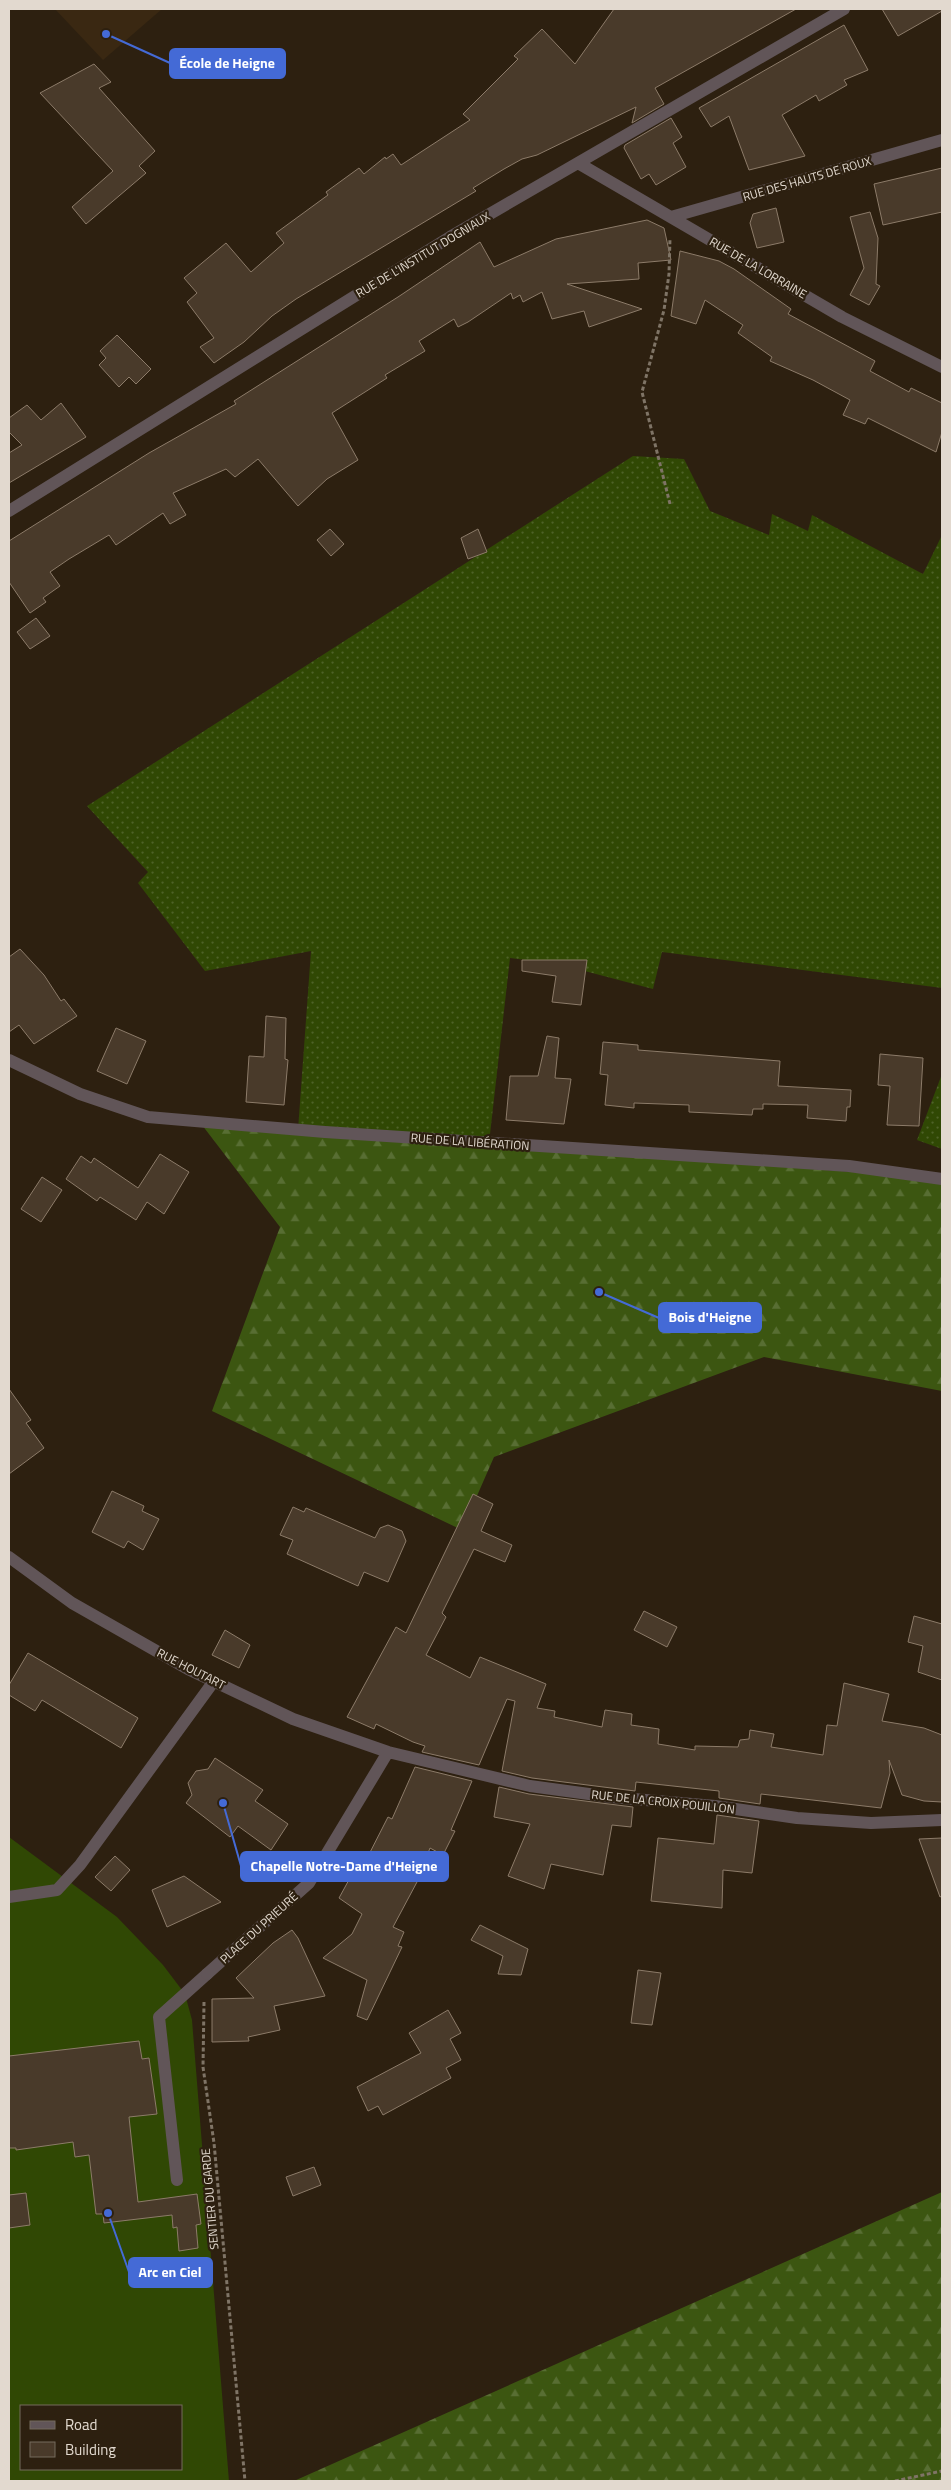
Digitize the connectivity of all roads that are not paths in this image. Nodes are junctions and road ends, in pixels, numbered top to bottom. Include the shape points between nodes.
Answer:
1 (844, 9) edge
2 (942, 140) edge
3 (578, 163) junction
4 (671, 217) junction
5 (942, 367) edge
6 (9, 511) edge
7 (9, 1060) edge
8 (942, 1179) edge
9 (9, 1558) edge
10 (214, 1681) junction
11 (388, 1752) junction
12 (942, 1820) edge
13 (9, 1897) edge
14 (177, 2180) dead end

1 - 3 street, RUE DE L'INSTITUT DOGNIAUX
2 - 4 street, RUE DES HAUTS DE ROUX
3 - 4 street, RUE DE LA LORRAINE
3 - 6 street, RUE DE L'INSTITUT DOGNIAUX via 450,237
4 - 5 street, RUE DE LA LORRAINE via 842,317
7 - 8 street, RUE DE LA LIBÉRATION via 80,1094 148,1117 325,1132 849,1166
9 - 10 street, RUE HOUTART via 72,1603
10 - 11 street, RUE HOUTART via 293,1719
10 - 13 street via 80,1865 57,1890
11 - 12 street, RUE DE LA CROIX POUILLON via 530,1786 611,1797 861,1822
11 - 14 street, PLACE DU PRIEURÉ via 309,1883 159,2017

